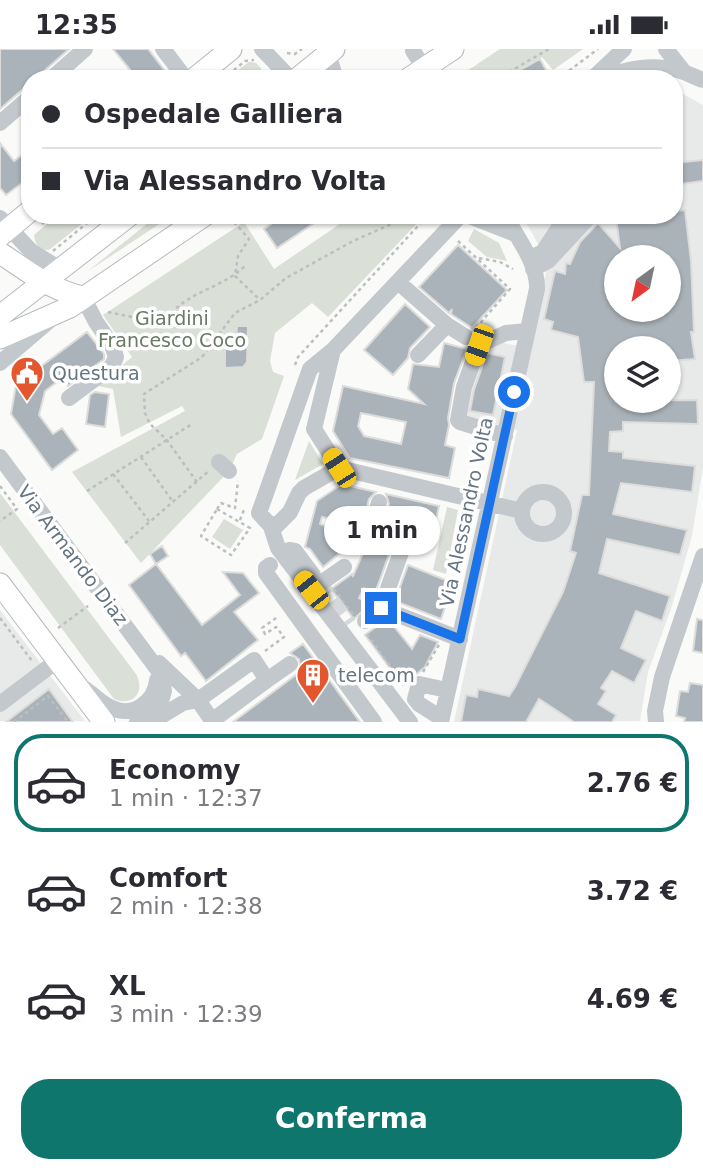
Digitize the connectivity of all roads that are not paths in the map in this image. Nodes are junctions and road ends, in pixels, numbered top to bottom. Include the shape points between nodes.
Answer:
1 (85, 49) edge
2 (163, 49) edge
3 (230, 49) edge
4 (453, 49) edge
5 (624, 49) edge
6 (666, 49) edge
7 (261, 56) edge
8 (332, 58) edge
9 (415, 66) edge
10 (61, 70) edge
11 (179, 70) edge
12 (205, 70) edge
13 (279, 70) edge
14 (312, 70) edge
15 (602, 70) edge
16 (631, 70) edge
17 (673, 70) edge
18 (682, 70) edge
19 (684, 72) edge
20 (703, 80) edge
21 (21, 105) edge
22 (0, 123) edge
23 (21, 223) edge
24 (115, 224) edge
25 (192, 224) edge
26 (453, 224) edge
27 (490, 224) edge
28 (510, 224) edge
29 (565, 224) edge
30 (583, 224) edge
31 (3, 228) edge
32 (515, 234) junction
33 (0, 254) edge
34 (55, 261) junction
35 (531, 264) junction
36 (398, 282) junction
37 (43, 283) junction
38 (83, 297) junction
39 (0, 316) edge
40 (54, 316) junction
41 (447, 325) junction
42 (527, 331) junction
43 (466, 337) road end
44 (0, 338) edge
45 (333, 349) junction
46 (0, 351) edge
47 (418, 355) dead end
48 (0, 363) edge
49 (69, 398) dead end
50 (505, 436) junction
51 (0, 457) edge
52 (339, 468) junction
53 (379, 502) dead end
54 (490, 503) junction
55 (522, 511) dead end
56 (276, 524) junction
57 (371, 534) junction
58 (350, 543) dead end
59 (289, 550) dead end
60 (703, 556) edge
61 (270, 565) dead end
62 (344, 566) dead end
63 (0, 585) edge
64 (320, 586) junction
65 (381, 608) junction
66 (460, 639) junction
67 (146, 652) junction
68 (58, 660) junction
69 (290, 664) dead end
70 (267, 680) junction
71 (447, 690) junction
72 (198, 700) junction
73 (0, 704) edge
74 (109, 716) edge
75 (156, 719) edge
76 (208, 719) edge
77 (441, 720) edge
78 (136, 722) edge
79 (374, 722) edge
80 (410, 722) edge
81 (423, 722) edge
82 (656, 722) edge

1 - 10 street
2 - 11 street
3 - 12 main road
4 - 9 main road
5 - 15 street
6 - 18 street
7 - 13 street
8 - 14 main road
16 - 17 street
19 - 20 street
21 - 22 street
23 - 31 main road
24 - 34 main road
25 - 38 main road
26 - 36 street
27 - 32 street
28 - 32 street, Via Alessandro Volta
29 - 35 street
30 - 35 street via 548,261
31 - 34 street via 31,251
32 - 35 street, Via Alessandro Volta
33 - 37 main road
34 - 37 main road
35 - 42 street, Via Alessandro Volta via 537,289
36 - 41 street
36 - 45 street
37 - 38 main road
37 - 39 main road
38 - 40 main road
38 - 49 street via 116,357 112,366
40 - 44 main road
40 - 46 street
40 - 48 street
41 - 43 street
41 - 47 street
42 - 50 street, Via Alessandro Volta
42 - 50 street via 506,333 479,345 464,387 458,420
45 - 52 street via 314,429
45 - 56 street via 310,369 258,513 270,525
50 - 54 street, Via Alessandro Volta
51 - 67 street, Via Armando Diaz
52 - 54 street
52 - 56 street via 304,488 290,512
53 - 57 street
54 - 55 street
54 - 66 street, Via Alessandro Volta
56 - 64 street via 272,530 278,548
57 - 58 street via 355,530
57 - 65 street via 404,544
59 - 64 street via 295,551
60 - 82 street via 662,677
61 - 79 street via 266,573
62 - 64 street
63 - 68 main road
64 - 80 street
65 - 66 street, Via Alessandro Volta
65 - 81 street via 359,624
66 - 71 street, Via Alessandro Volta
67 - 72 street, Via Armando Diaz
67 - 74 street, Via Armando Diaz via 157,678 153,696 133,710
67 - 75 street, Via Armando Diaz via 164,680
68 - 73 street
68 - 74 main road
69 - 70 street
70 - 72 street via 256,662 250,661
70 - 76 street
71 - 77 street, Via Alessandro Volta
71 - 77 street via 419,684 415,692 419,704
72 - 75 street
72 - 76 street, Via Armando Diaz
74 - 78 street
75 - 78 street

